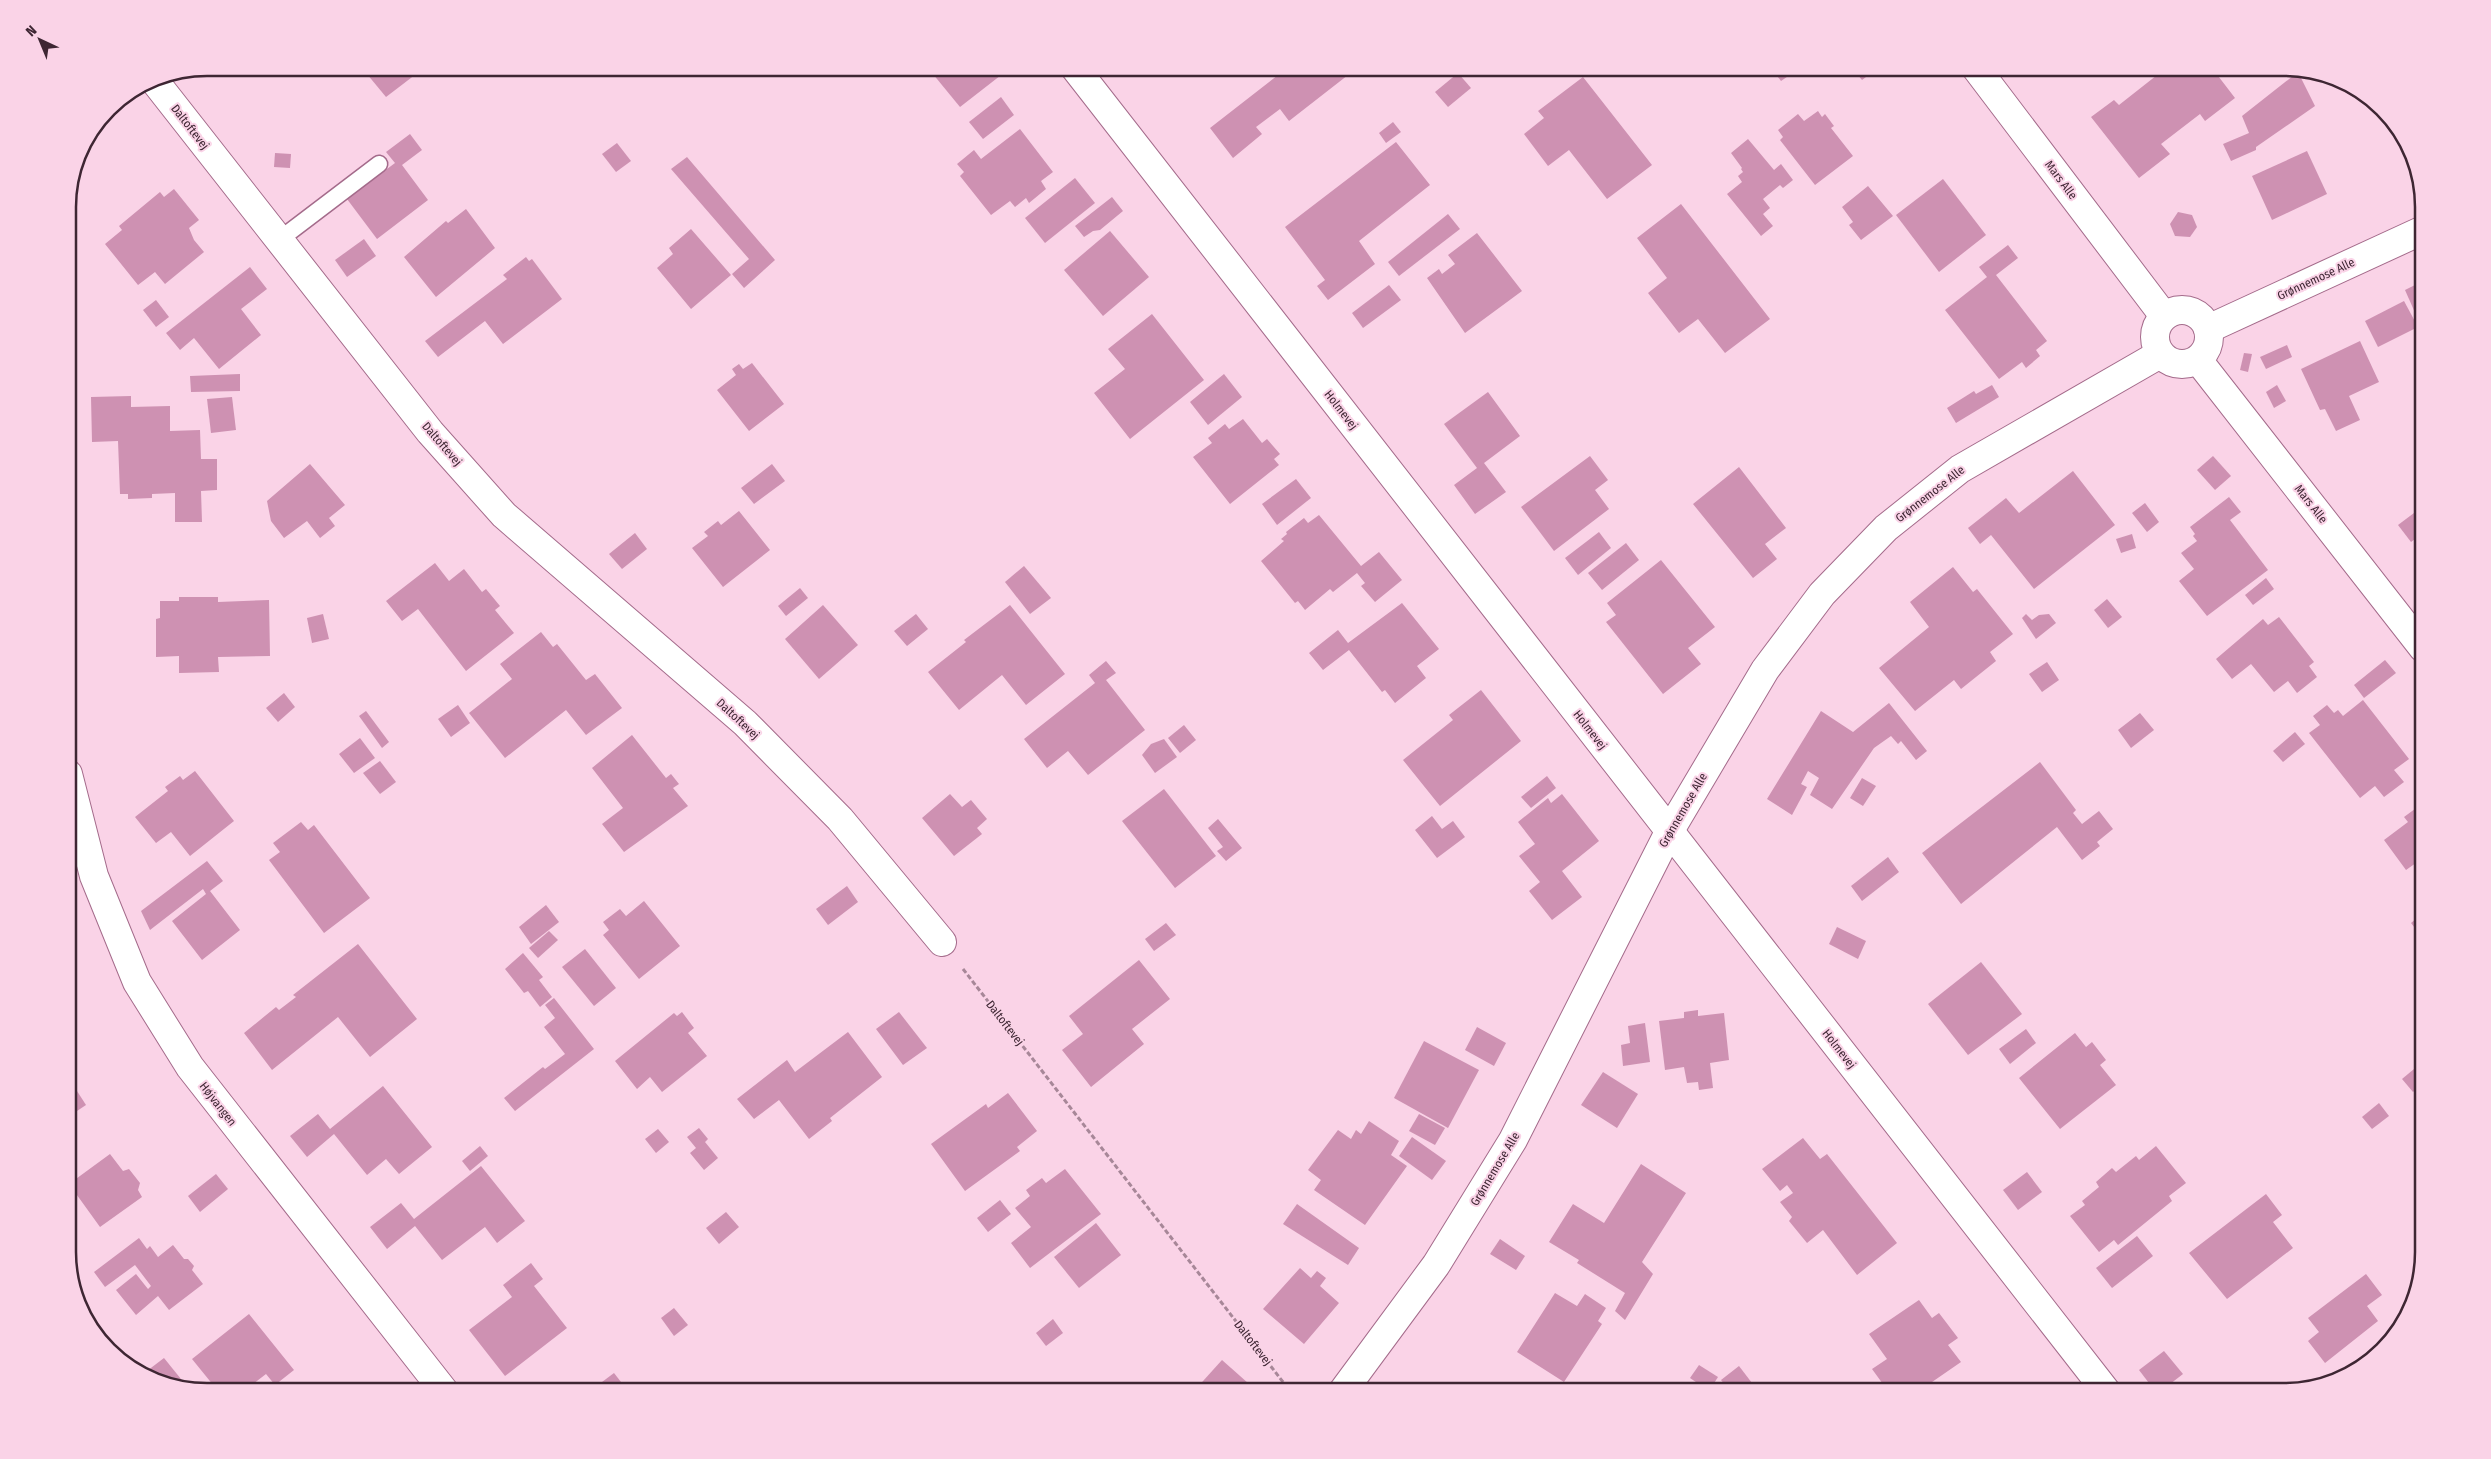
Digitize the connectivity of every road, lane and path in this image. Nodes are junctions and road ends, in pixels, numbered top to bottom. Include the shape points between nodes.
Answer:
1 (1081, 76) edge
2 (1982, 76) edge
3 (158, 86) edge
4 (379, 164) dead end
5 (2414, 234) edge
6 (279, 240) junction
7 (2164, 316) junction
8 (2208, 329) junction
9 (2160, 354) junction
10 (2198, 360) junction
11 (2414, 637) edge
12 (77, 809) edge
13 (1669, 832) junction
14 (942, 942) joint
15 (437, 1383) edge
16 (1283, 1383) edge
17 (1350, 1383) edge
18 (2099, 1383) edge

1 - 13 street, Holmevej
2 - 7 street, Mars Alle
3 - 6 street, Daltoftevej
4 - 6 lane
5 - 8 street, Grønnemose Alle
6 - 14 street, Daltoftevej via 430,432 504,515 745,723 840,819
7 - 8 street via 2172,311 2190,311 2204,320
7 - 9 street via 2155,330
8 - 10 street via 2208,346
9 - 10 street via 2182,365
9 - 13 street, Grønnemose Alle via 1960,469 1886,528 1822,594 1765,670
10 - 11 street, Mars Alle
12 - 15 street, Højvangen via 94,876 137,982 190,1067
13 - 17 street, Grønnemose Alle via 1513,1140 1436,1265
13 - 18 street, Holmevej
14 - 16 path, Daltoftevej

